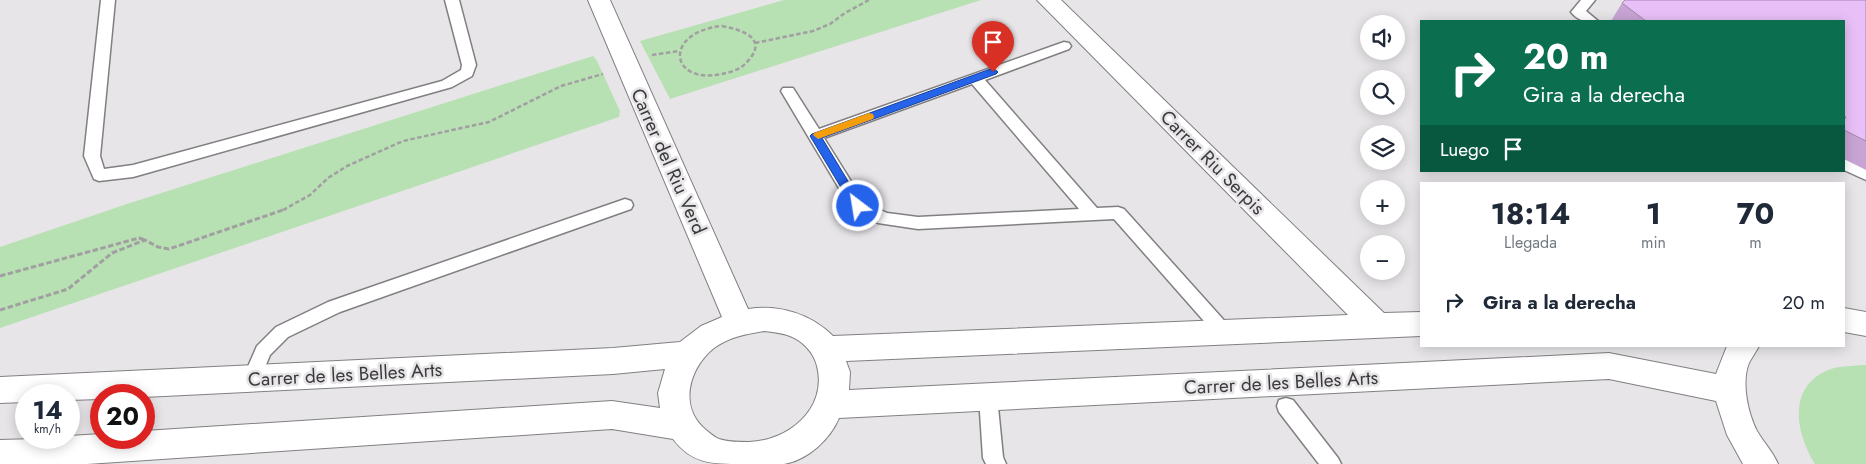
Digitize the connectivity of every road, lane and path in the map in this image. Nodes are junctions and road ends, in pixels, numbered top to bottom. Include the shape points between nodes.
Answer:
1 (108, 0) edge
2 (452, 0) edge
3 (599, 0) edge
4 (869, 0) edge
5 (1048, 0) edge
6 (1588, 0) edge
7 (1590, 20) edge
8 (755, 43) junction
9 (1064, 46) dead end
10 (679, 51) junction
11 (648, 56) dead end
12 (603, 74) dead end
13 (975, 78) junction
14 (788, 91) dead end
15 (815, 136) junction
16 (1845, 164) edge
17 (1866, 174) edge
18 (625, 205) dead end
19 (1093, 214) junction
20 (145, 240) junction
21 (0, 276) edge
22 (0, 310) edge
23 (1845, 320) edge
24 (739, 322) junction
25 (1420, 324) edge
26 (1866, 324) edge
27 (1377, 325) junction
28 (1224, 332) junction
29 (1743, 347) edge
30 (826, 348) junction
31 (689, 354) junction
32 (252, 378) junction
33 (0, 390) edge
34 (1729, 390) junction
35 (988, 397) junction
36 (831, 405) junction
37 (1286, 406) dead end
38 (681, 426) junction
39 (0, 455) edge
40 (72, 457) edge
41 (706, 458) edge
42 (785, 458) edge
43 (996, 464) edge
44 (1331, 464) edge
45 (1762, 464) edge

1 - 2 lane via 92,156 99,175 133,171 448,84 467,74 469,65
3 - 24 street, Carrer del Riu Verd
4 - 8 path via 813,31
5 - 27 street, Carrer Riu Serpis
6 - 7 lane via 1578,12
8 - 10 path via 744,30 716,27 698,31
8 - 10 path via 752,60 732,73 718,76 705,76 688,70 679,59
9 - 13 lane
10 - 11 path
12 - 20 path via 561,86 489,122 403,141 347,166 286,209 169,249
13 - 15 lane
13 - 19 lane
14 - 15 lane
15 - 19 lane via 858,206 884,219 918,223
16 - 17 lane
18 - 32 lane via 334,306 282,332 263,352
19 - 28 lane via 1118,213
20 - 21 path via 139,238
20 - 22 path via 112,253 68,289
23 - 26 street
24 - 30 street via 764,319 789,322 810,333
24 - 31 street via 703,340
25 - 27 street
27 - 28 street
28 - 30 street
29 - 34 street via 1735,356
30 - 36 street via 834,366 836,385
31 - 32 street, Carrer de les Belles Arts via 613,361
31 - 38 street via 678,371 673,390 674,409
32 - 33 street, Carrer de les Belles Arts
34 - 35 street, Carrer de les Belles Arts via 1609,366
34 - 45 street via 1741,432
35 - 36 street, Carrer de les Belles Arts
35 - 43 lane
36 - 42 street via 820,424
37 - 44 lane
38 - 40 street via 612,416
38 - 41 street
39 - 40 street
41 - 42 street

